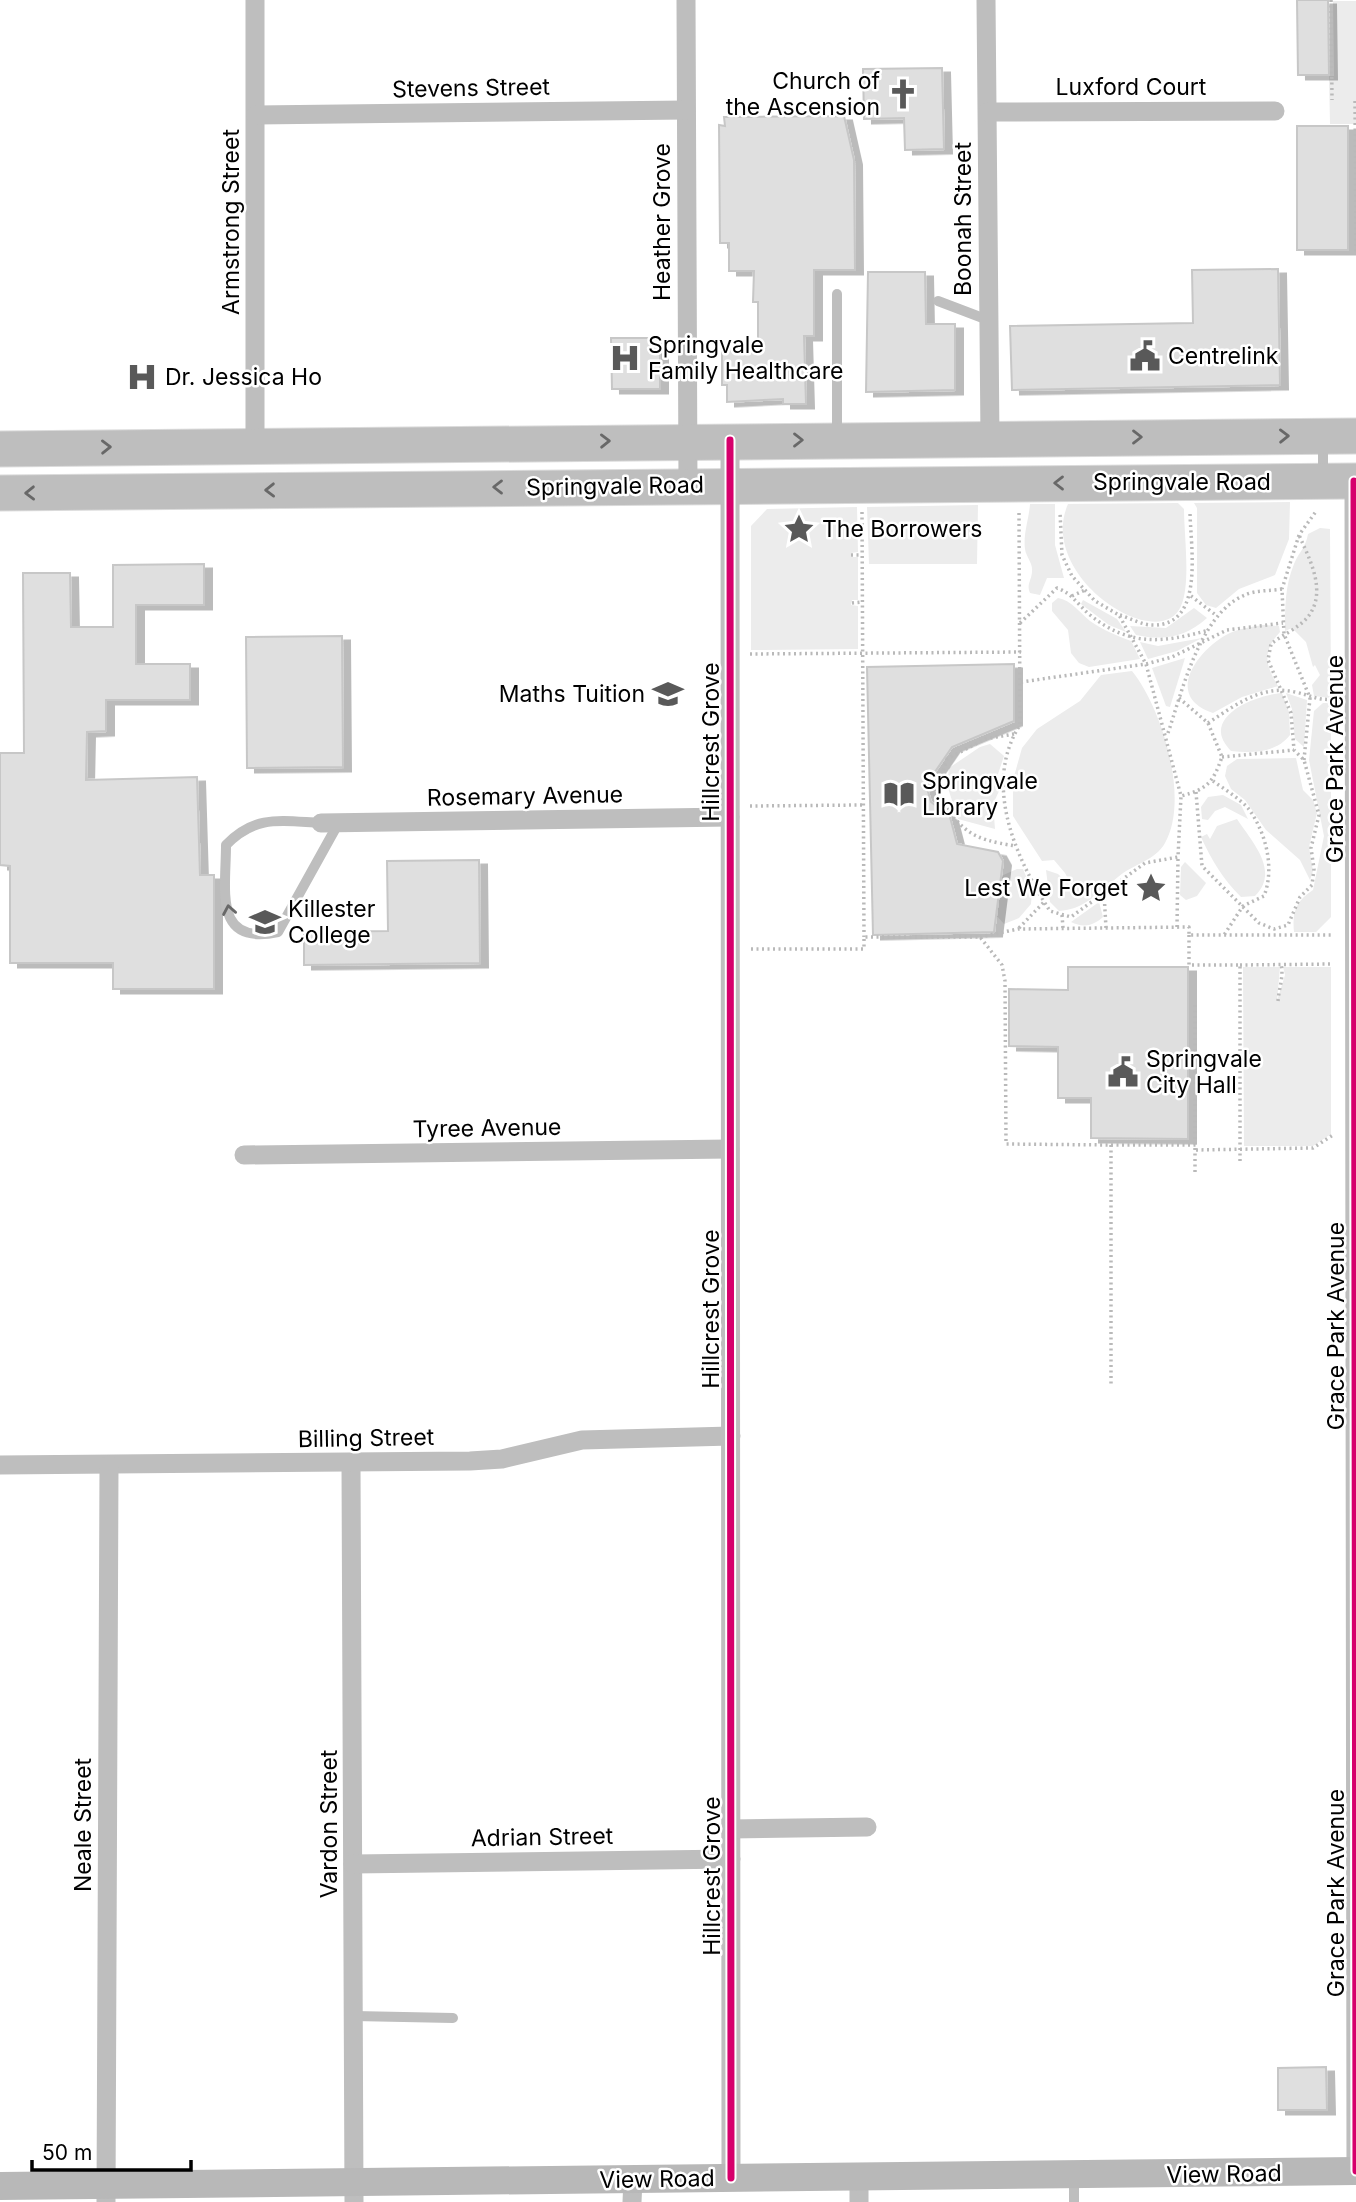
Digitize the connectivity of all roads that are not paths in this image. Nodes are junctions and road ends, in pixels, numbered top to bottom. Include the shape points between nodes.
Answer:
1 (255, 0) edge
2 (686, 0) edge
3 (986, 0) edge
4 (686, 110) junction
5 (1275, 111) dead end
6 (988, 112) junction
7 (256, 115) junction
8 (837, 295) dead end
9 (938, 301) dead end
10 (988, 320) junction
11 (1340, 436) edge
12 (1216, 437) junction
13 (990, 439) junction
14 (688, 440) junction
15 (730, 440) junction
16 (837, 440) junction
17 (255, 445) junction
18 (0, 449) edge
19 (688, 485) junction
20 (730, 485) junction
21 (1339, 485) edge
22 (1203, 492) junction
23 (0, 493) edge
24 (730, 817) junction
25 (330, 823) junction
26 (730, 1149) junction
27 (244, 1155) dead end
28 (731, 1436) junction
29 (351, 1464) junction
30 (0, 1465) edge
31 (109, 1465) junction
32 (867, 1828) dead end
33 (731, 1829) junction
34 (731, 1859) junction
35 (353, 1864) junction
36 (354, 2016) junction
37 (453, 2018) dead end
38 (1356, 2171) edge
39 (731, 2178) junction
40 (0, 2186) edge
41 (1074, 2189) edge
42 (859, 2190) edge
43 (633, 2191) edge
44 (354, 2193) edge
45 (106, 2194) edge

1 - 7 street, Armstrong Street
2 - 4 street, Heather Grove
3 - 6 street, Boonah Street
4 - 7 street, Stevens Street
4 - 14 street, Heather Grove
5 - 6 street, Luxford Court
6 - 10 street, Boonah Street
7 - 17 street, Armstrong Street
8 - 16 lane
9 - 10 lane
10 - 13 street, Boonah Street
12 -> 11 highway, Springvale Road
11 - 21 lane
13 -> 12 highway, Springvale Road
12 - 22 highway
13 - 16 highway, Springvale Road
14 - 15 highway, Springvale Road
17 -> 14 highway, Springvale Road
14 - 19 street, Heather Grove
15 -> 16 highway, Springvale Road
15 - 20 street, Hillcrest Grove
18 -> 17 highway, Springvale Road
19 - 20 highway, Springvale Road
19 -> 23 highway, Springvale Road
22 -> 20 highway, Springvale Road
20 - 24 street, Hillcrest Grove
21 - 22 highway, Springvale Road
21 - 38 street, Grace Park Avenue
24 - 25 street, Rosemary Avenue
24 - 26 street, Hillcrest Grove
25 -> 25 lane via 278,932 242,934 231,923 227,909 226,845 241,829 273,820
26 - 27 street, Tyree Avenue
26 - 28 street, Hillcrest Grove
28 - 29 street, Billing Street via 582,1440 502,1459
28 - 33 street, Hillcrest Grove
29 - 31 street, Billing Street
29 - 35 street, Vardon Street
30 - 31 street, Billing Street
31 - 45 street, Neale Street
32 - 33 street
33 - 34 street, Hillcrest Grove
34 - 35 street, Adrian Street
34 - 39 street, Hillcrest Grove
35 - 36 street, Vardon Street
36 - 37 lane
36 - 44 street, Vardon Street
38 - 41 street, View Road
39 - 42 street, View Road
39 - 43 street, View Road
40 - 45 street, View Road
41 - 42 street, View Road
43 - 44 street, View Road
44 - 45 street, View Road

